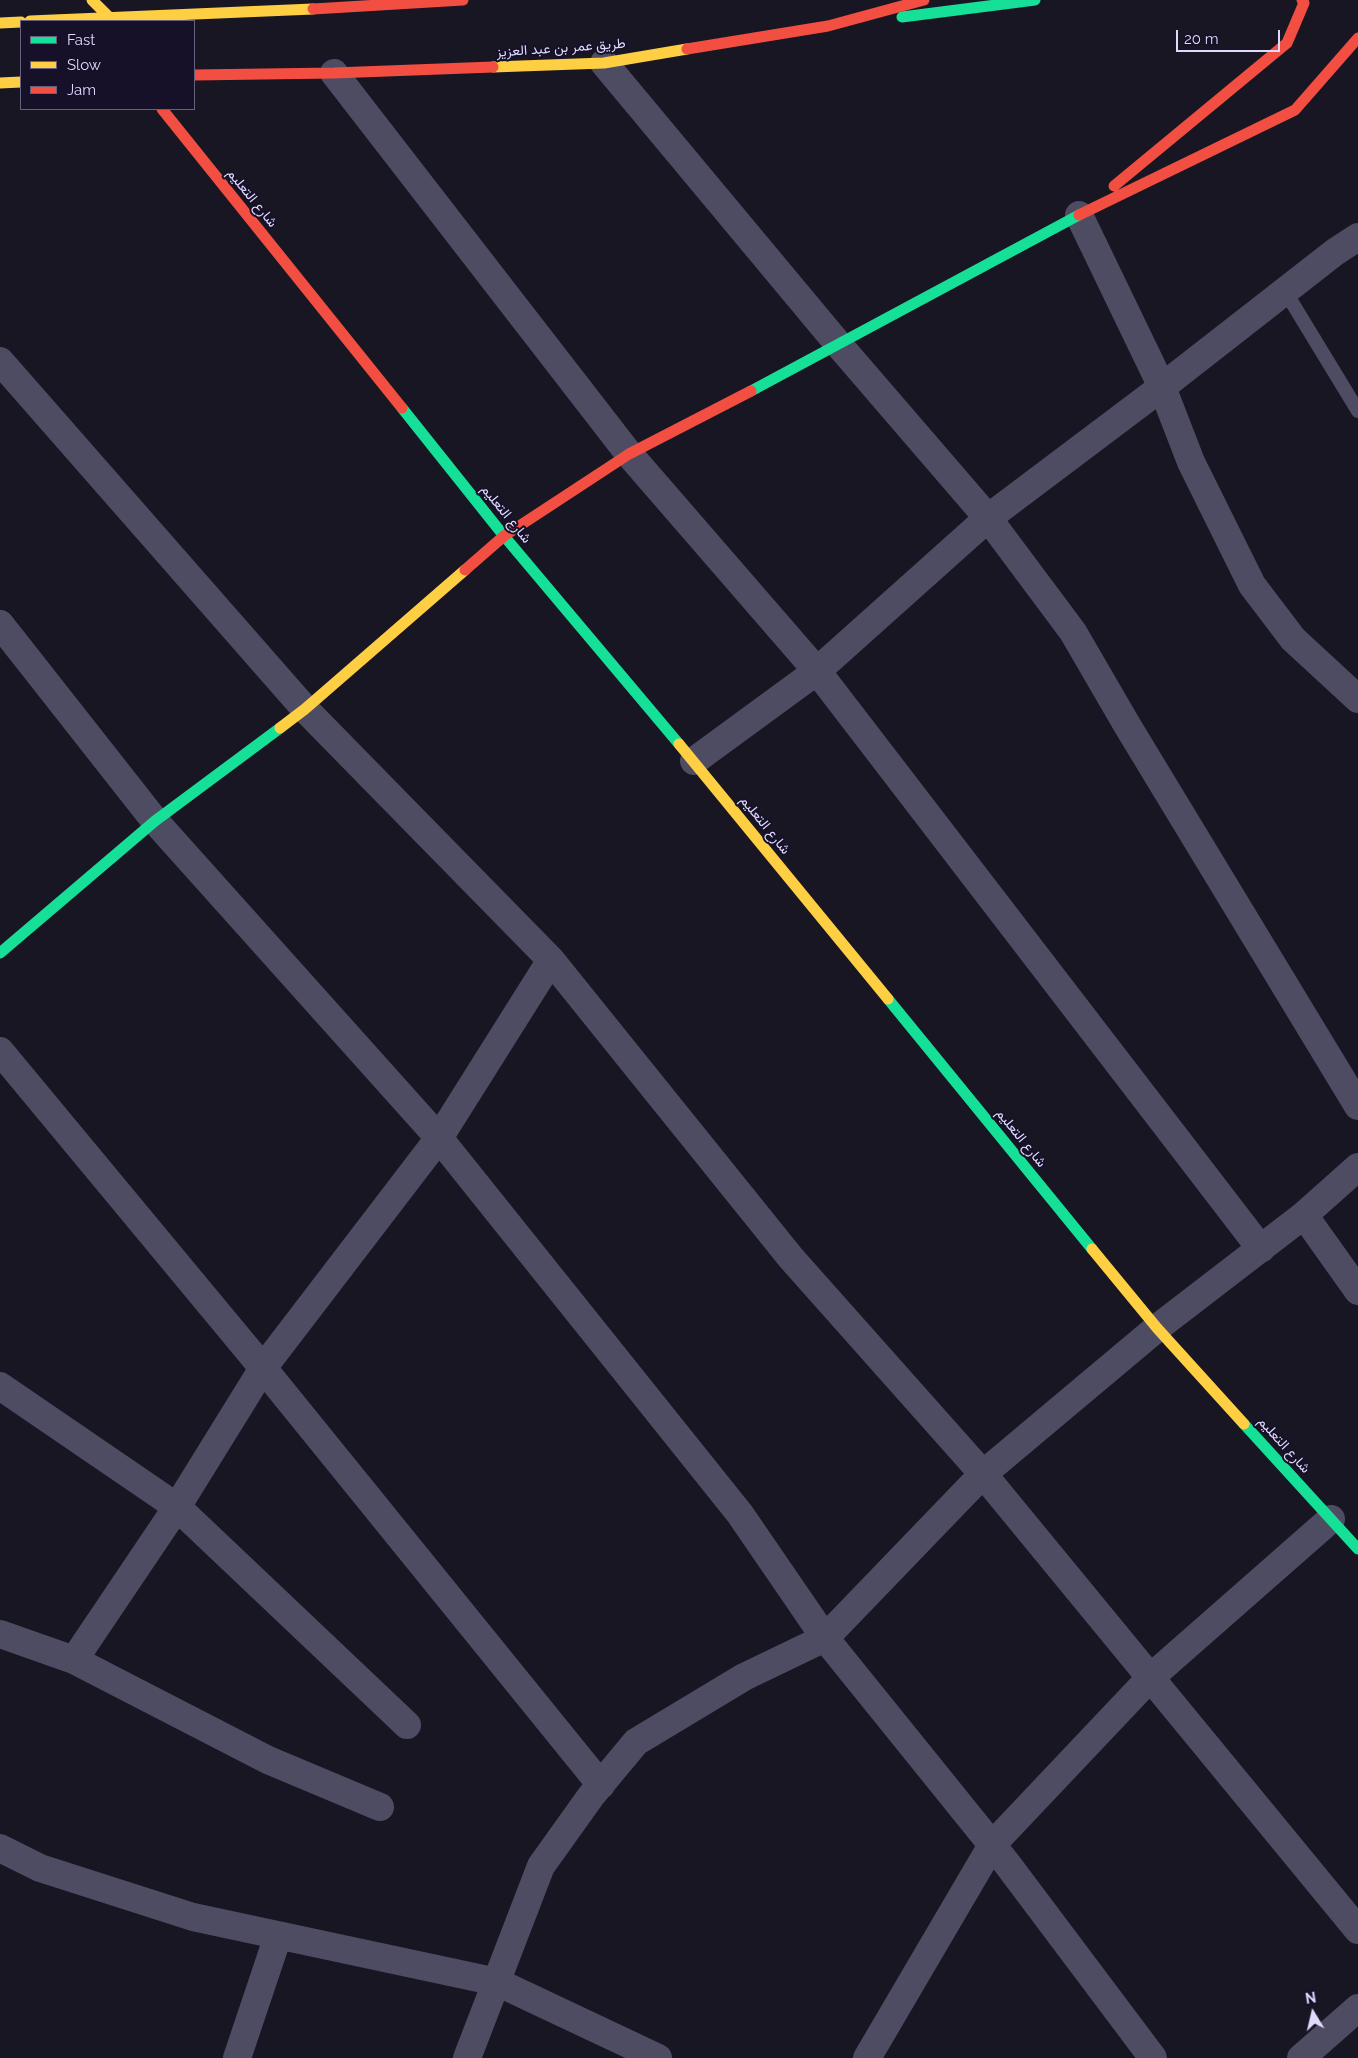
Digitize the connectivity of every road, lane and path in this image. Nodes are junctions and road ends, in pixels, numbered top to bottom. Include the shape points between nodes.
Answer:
1 (92, 0) edge
2 (107, 0) edge
3 (463, 0) edge
4 (924, 0) edge
5 (1035, 0) edge
6 (1302, 0) edge
7 (230, 7) edge
8 (110, 20) edge
9 (0, 22) edge
10 (20, 22) edge
11 (828, 26) junction
12 (1358, 38) edge
13 (1358, 55) edge
14 (604, 63) junction
15 (334, 73) junction
16 (195, 75) edge
17 (20, 82) edge
18 (0, 83) edge
19 (163, 110) edge
20 (1295, 110) junction
21 (1079, 215) junction
22 (1358, 237) edge
23 (1285, 291) junction
24 (839, 345) junction
25 (0, 361) edge
26 (1162, 387) junction
27 (1358, 411) edge
28 (629, 454) junction
29 (988, 518) junction
30 (504, 536) junction
31 (0, 624) edge
32 (818, 671) junction
33 (1358, 699) edge
34 (305, 709) junction
35 (694, 761) junction
36 (155, 822) junction
37 (0, 953) edge
38 (551, 960) junction
39 (0, 1051) edge
40 (1358, 1106) edge
41 (439, 1138) junction
42 (1358, 1167) edge
43 (1304, 1215) junction
44 (1261, 1249) junction
45 (1358, 1292) edge
46 (1157, 1328) junction
47 (262, 1368) junction
48 (0, 1386) edge
49 (983, 1474) junction
50 (177, 1507) junction
51 (1331, 1519) junction
52 (1358, 1549) edge
53 (0, 1634) edge
54 (825, 1638) junction
55 (74, 1660) junction
56 (1150, 1678) junction
57 (407, 1725) dead end
58 (601, 1785) junction
59 (380, 1807) dead end
60 (992, 1845) junction
61 (0, 1848) edge
62 (1358, 1930) edge
63 (278, 1936) junction
64 (497, 1982) junction
65 (1358, 2008) edge
66 (237, 2058) edge
67 (467, 2058) edge
68 (658, 2058) edge
69 (867, 2058) edge
70 (1154, 2058) edge
71 (1301, 2058) edge

1 - 8 street
2 - 8 street
3 - 7 street
4 - 11 street, طريق عمر بن عبد العزيز
5 - 11 street
6 - 21 street via 1304,3 1288,43
7 - 8 street
9 - 10 street
11 - 14 street, طريق عمر بن عبد العزيز
12 - 20 street
13 - 20 street
14 - 15 street, طريق عمر بن عبد العزيز
14 - 24 street
15 - 16 street, طريق عمر بن عبد العزيز
15 - 28 street
17 - 18 street
19 - 30 street, شارع التعليم
20 - 21 street
21 - 24 street
21 - 26 street
22 - 23 street
23 - 26 street
23 - 27 lane
24 - 28 street
24 - 29 street
25 - 34 street
26 - 29 street
26 - 33 street via 1191,462 1252,585 1292,639
28 - 30 street
28 - 32 street
29 - 32 street
29 - 40 street via 1073,632
30 - 34 street
30 - 35 street, شارع التعليم
31 - 36 street
32 - 35 street
32 - 44 street
34 - 36 street
34 - 38 street
35 - 46 street, شارع التعليم
36 - 37 street
36 - 41 street
38 - 41 street
38 - 49 street via 791,1258
39 - 47 street
41 - 47 street
41 - 54 street via 740,1514
42 - 43 street
43 - 44 street
43 - 45 street
44 - 46 street
46 - 49 street
46 - 51 street, شارع التعليم
47 - 50 street
47 - 58 street
48 - 50 street
49 - 54 street
49 - 56 street
50 - 55 street
50 - 57 street
51 - 52 street, شارع التعليم
51 - 56 street
53 - 55 street
54 - 58 street via 744,1677 636,1742
54 - 60 street
55 - 59 street via 268,1760
56 - 60 street
56 - 62 street
58 - 64 street via 541,1866
60 - 69 street
60 - 70 street
61 - 63 street via 40,1868 99,1888 193,1917
63 - 64 street
63 - 66 street
64 - 67 street
64 - 68 street
65 - 71 street

